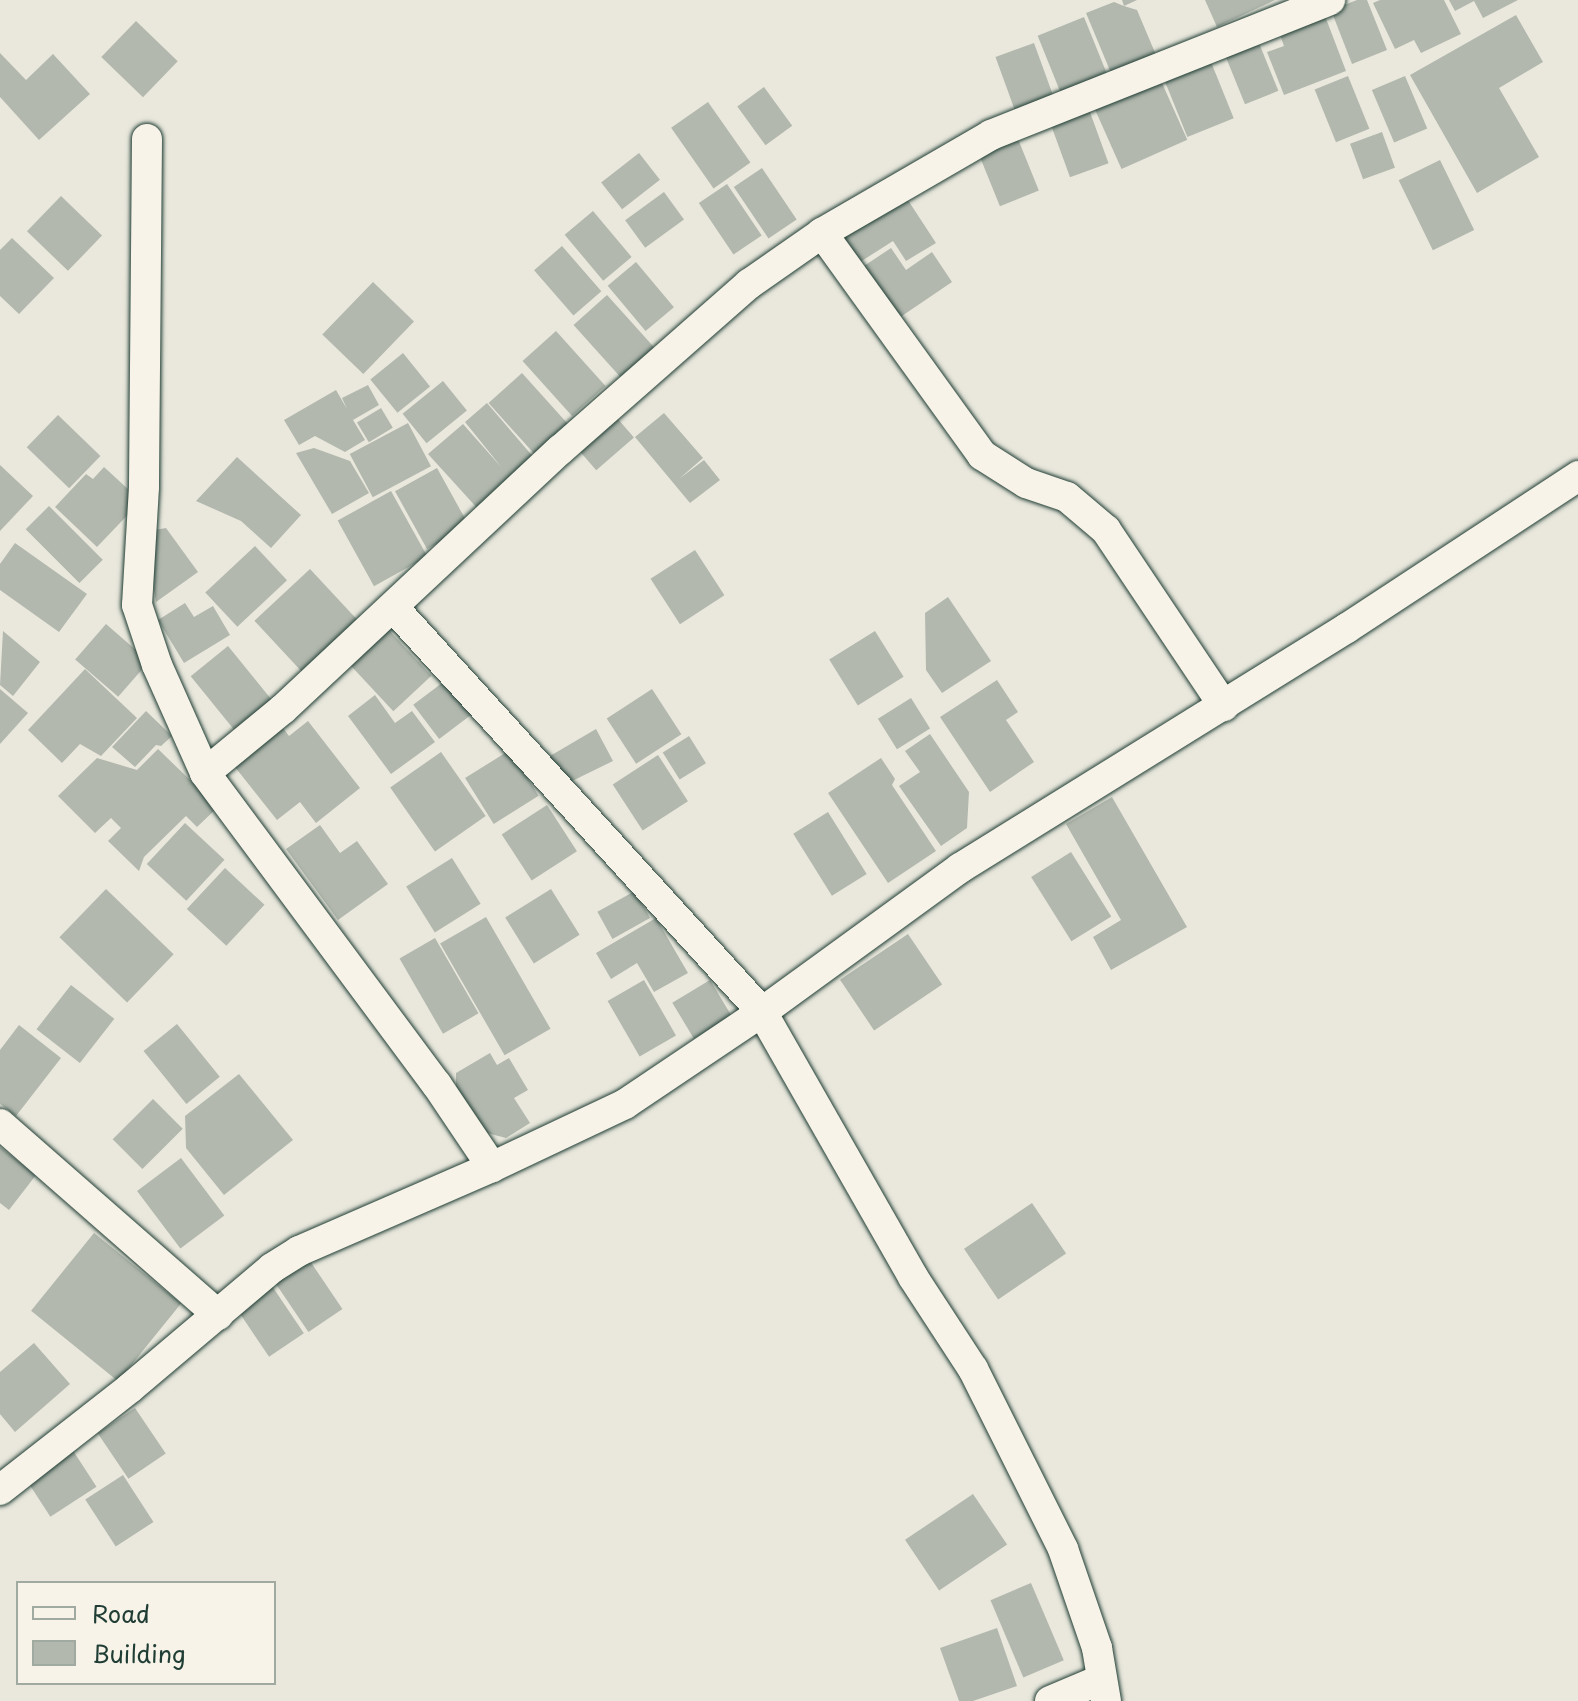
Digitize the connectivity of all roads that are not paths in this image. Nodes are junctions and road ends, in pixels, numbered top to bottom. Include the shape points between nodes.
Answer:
1 (1319, 2) edge
2 (147, 139) dead end
3 (822, 233) junction
4 (1578, 476) edge
5 (393, 607) junction
6 (1224, 706) junction
7 (205, 773) junction
8 (762, 1012) junction
9 (0, 1124) edge
10 (492, 1167) junction
11 (218, 1315) junction
12 (0, 1490) edge
13 (1104, 1690) edge
14 (1050, 1701) edge

1 - 3 street via 991,135
2 - 7 street via 144,487 137,605
3 - 5 street via 749,284 560,450
3 - 6 street via 982,455 1026,483 1067,497 1106,530
4 - 6 street
5 - 7 street
5 - 8 street
6 - 8 street via 960,868
7 - 10 street
8 - 10 street via 625,1104
8 - 13 street via 913,1277 973,1369 1063,1549 1097,1648
9 - 11 street
10 - 11 street via 299,1251
11 - 12 street
13 - 14 street

